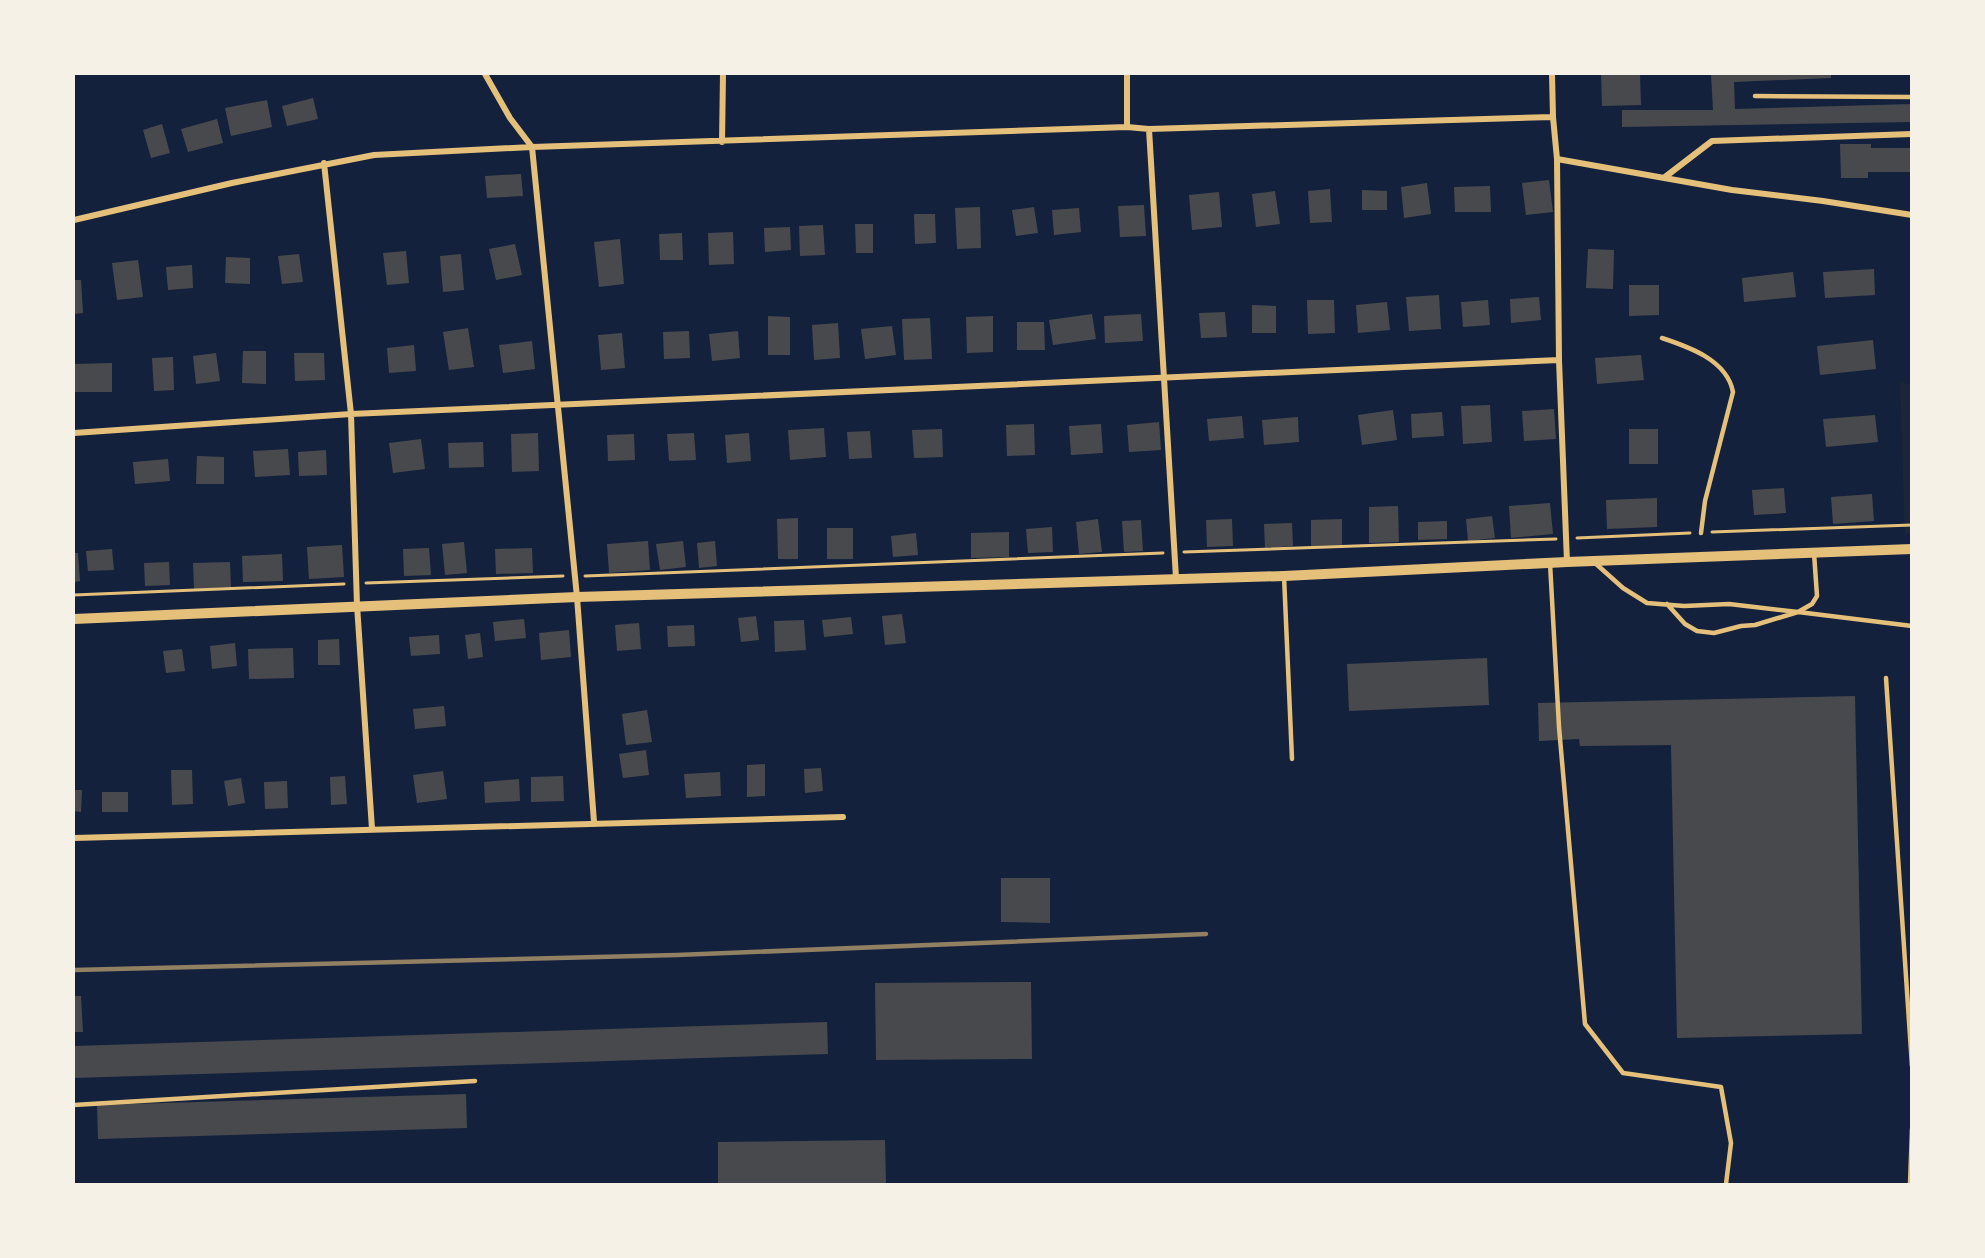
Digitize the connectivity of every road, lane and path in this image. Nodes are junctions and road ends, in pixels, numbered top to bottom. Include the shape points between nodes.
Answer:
1 (485, 74) edge
2 (723, 74) edge
3 (1127, 74) edge
4 (1552, 74) edge
5 (1755, 96) dead end
6 (1911, 97) edge
7 (1553, 117) junction
8 (1127, 127) junction
9 (1149, 129) junction
10 (1911, 134) edge
11 (723, 142) junction
12 (532, 147) junction
13 (1557, 159) junction
14 (324, 163) junction
15 (1665, 177) junction
16 (1911, 215) edge
17 (74, 220) edge
18 (1662, 338) dead end
19 (1560, 360) junction
20 (1164, 378) junction
21 (559, 405) junction
22 (351, 414) junction
23 (74, 433) edge
24 (1911, 525) edge
25 (1701, 533) junction
26 (1566, 538) junction
27 (1911, 549) edge
28 (1175, 553) junction
29 (1814, 553) junction
30 (1567, 562) junction
31 (1593, 562) junction
32 (1550, 563) junction
33 (575, 576) junction
34 (1284, 576) junction
35 (1176, 578) junction
36 (357, 584) junction
37 (74, 595) edge
38 (577, 597) junction
39 (1666, 604) junction
40 (357, 605) junction
41 (1798, 612) junction
42 (74, 620) edge
43 (1911, 626) edge
44 (1886, 678) dead end
45 (1292, 759) dead end
46 (843, 817) dead end
47 (594, 822) junction
48 (372, 829) junction
49 (74, 838) edge
50 (1911, 1066) edge
51 (475, 1081) dead end
52 (74, 1105) edge
53 (1911, 1130) edge
54 (1726, 1185) edge
55 (1910, 1185) edge

1 - 12 street
2 - 11 street
3 - 8 street
4 - 7 street
5 - 6 lane
7 - 9 street
7 - 13 street
8 - 9 street
8 - 11 street
9 - 20 street
10 - 15 street via 1712,141
11 - 12 street
12 - 14 street via 374,155
12 - 21 street
13 - 15 street
13 - 19 street
14 - 17 street
14 - 22 street
15 - 16 street
18 - 25 lane via 1692,348 1712,362 1731,383 1733,392 1705,501
19 - 20 street
19 - 26 street
20 - 21 street
20 - 28 street
21 - 22 street
21 - 33 street
22 - 23 street
22 - 36 street
24 - 25 path
25 - 26 path
26 - 28 path
26 - 30 street
27 - 29 street
28 - 33 path
28 - 35 street
29 - 31 street
29 - 41 lane via 1816,596 1812,604
30 - 31 street
30 - 32 street
31 - 39 lane via 1647,603
32 - 34 street
32 - 54 lane via 1559,728 1585,1024 1623,1073 1721,1087 1731,1143
33 - 36 path
33 - 38 street
34 - 35 street
34 - 45 lane
35 - 38 street
36 - 37 path
36 - 40 street
38 - 40 street
38 - 47 street
39 - 41 lane via 1729,604
39 - 41 lane via 1691,628 1714,633
40 - 42 street
40 - 48 street
41 - 43 lane
44 - 50 lane
46 - 47 street
47 - 48 street
48 - 49 street
51 - 52 lane
53 - 55 lane

